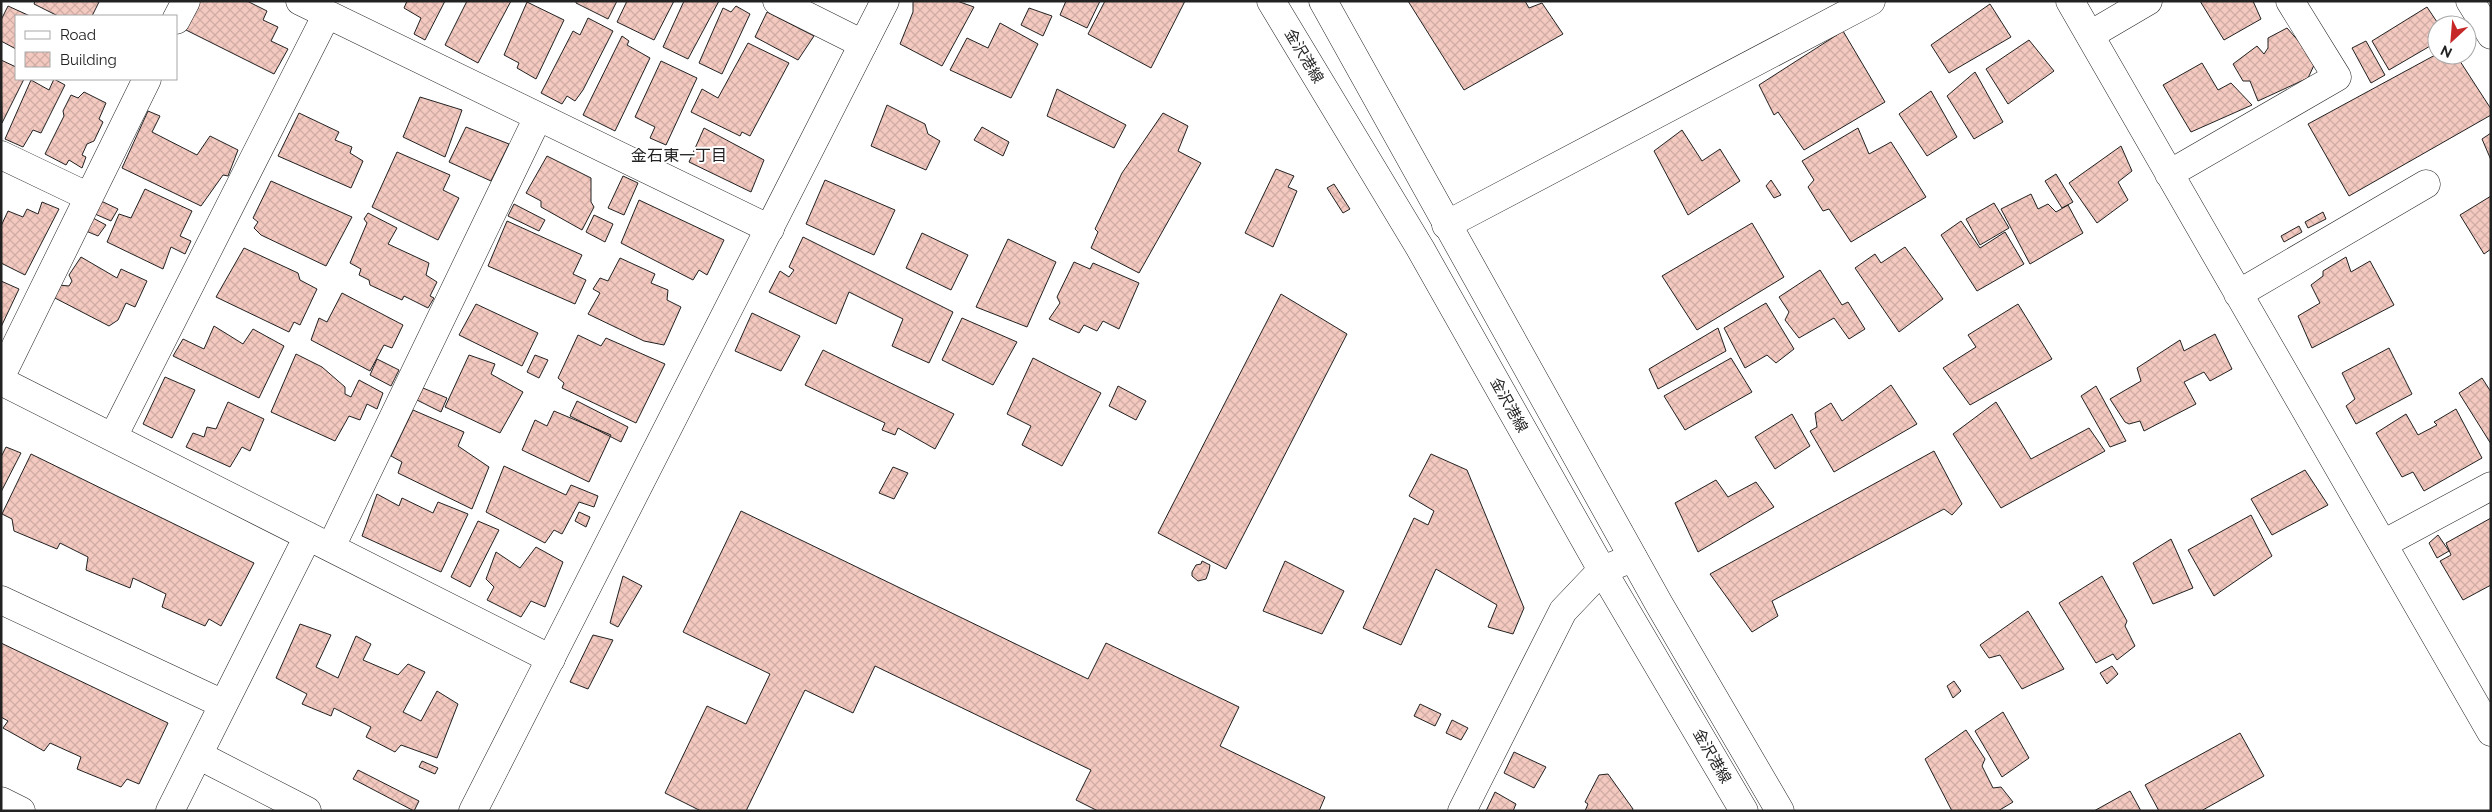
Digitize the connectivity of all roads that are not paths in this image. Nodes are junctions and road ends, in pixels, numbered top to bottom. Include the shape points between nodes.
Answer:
1 (186, 1) edge
2 (300, 1) edge
3 (777, 1) edge
4 (885, 1) edge
5 (1271, 1) edge
6 (1323, 1) edge
7 (1871, 1) edge
8 (2070, 1) edge
9 (2148, 1) edge
10 (2290, 1) edge
11 (2470, 1) edge
12 (327, 14) junction
13 (178, 16) edge
14 (2090, 35) junction
15 (2491, 36) edge
16 (863, 44) junction
17 (147, 80) edge
18 (538, 117) junction
19 (1, 155) edge
20 (2169, 174) junction
21 (2426, 184) dead end
22 (89, 197) junction
23 (1446, 225) junction
24 (770, 229) junction
25 (2238, 294) junction
26 (1, 376) edge
27 (1, 381) edge
28 (113, 437) junction
29 (2491, 486) edge
30 (319, 542) junction
31 (2383, 544) junction
32 (1633, 558) junction
33 (1602, 570) junction
34 (1, 600) edge
35 (550, 659) junction
36 (223, 704) junction
37 (2487, 718) edge
38 (198, 755) junction
39 (1, 801) edge
40 (20, 811) edge
41 (170, 811) edge
42 (308, 811) edge
43 (473, 811) edge
44 (1462, 811) edge
45 (1744, 811) edge
46 (1780, 811) edge

1 - 13 street
2 - 12 street
3 - 16 street
4 - 16 street
5 - 33 street, 金沢港線 via 1420,248
6 - 23 street, 金沢港線
7 - 23 street
8 - 14 street
9 - 14 street
10 - 20 street via 2337,77
11 - 15 street
12 - 18 street
12 - 28 street
14 - 20 street
16 - 24 street
17 - 22 street
18 - 24 street
18 - 30 street
19 - 22 street
20 - 25 street
21 - 25 street
22 - 26 street
23 - 32 street, 金沢港線
24 - 35 street
25 - 31 street
27 - 28 street
28 - 30 street
29 - 31 street
30 - 35 street
30 - 36 street
31 - 37 street
32 - 33 street
32 - 46 street, 金沢港線
33 - 44 street via 1563,610
33 - 45 street, 金沢港線
34 - 36 street
35 - 43 street
36 - 38 street
38 - 41 street
38 - 42 street
39 - 40 street

